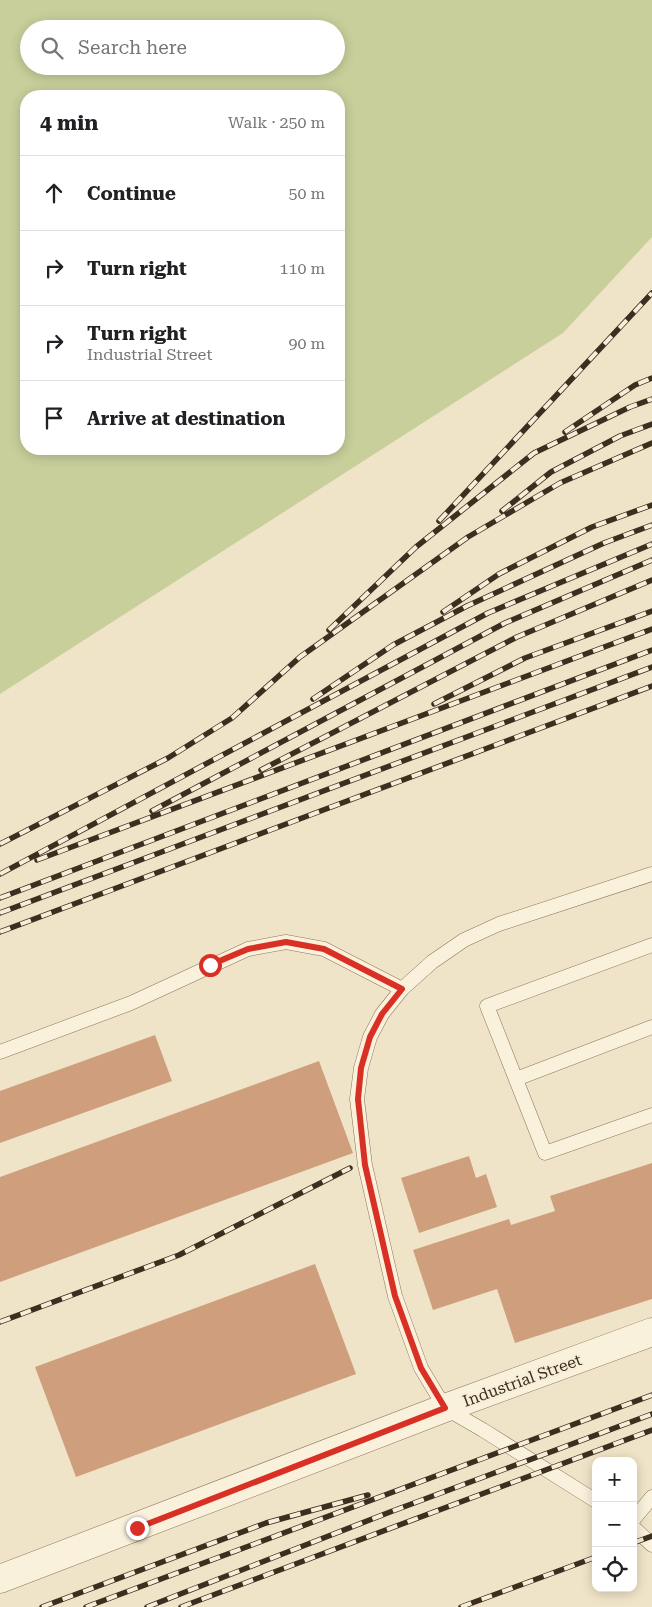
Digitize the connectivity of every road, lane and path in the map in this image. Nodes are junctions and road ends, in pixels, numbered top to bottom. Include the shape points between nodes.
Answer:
1 (652, 874) edge
2 (652, 945) edge
3 (402, 989) junction
4 (652, 1027) edge
5 (0, 1052) edge
6 (516, 1079) junction
7 (652, 1115) edge
8 (652, 1332) edge
9 (445, 1408) junction
10 (652, 1497) edge
11 (592, 1498) edge
12 (637, 1515) edge
13 (637, 1531) edge
14 (652, 1545) edge
15 (0, 1579) edge

1 - 3 lane via 499,924 464,940 432,962
2 - 6 lane via 487,1006
3 - 5 lane via 324,949 286,942 248,949 131,1003
3 - 9 lane via 382,1014 370,1037 361,1068 358,1099 365,1165 395,1296 421,1368
4 - 6 lane
6 - 7 lane via 545,1153
8 - 9 street, Industrial Street
9 - 11 lane
9 - 15 street, Industrial Street
10 - 12 lane
13 - 14 lane

